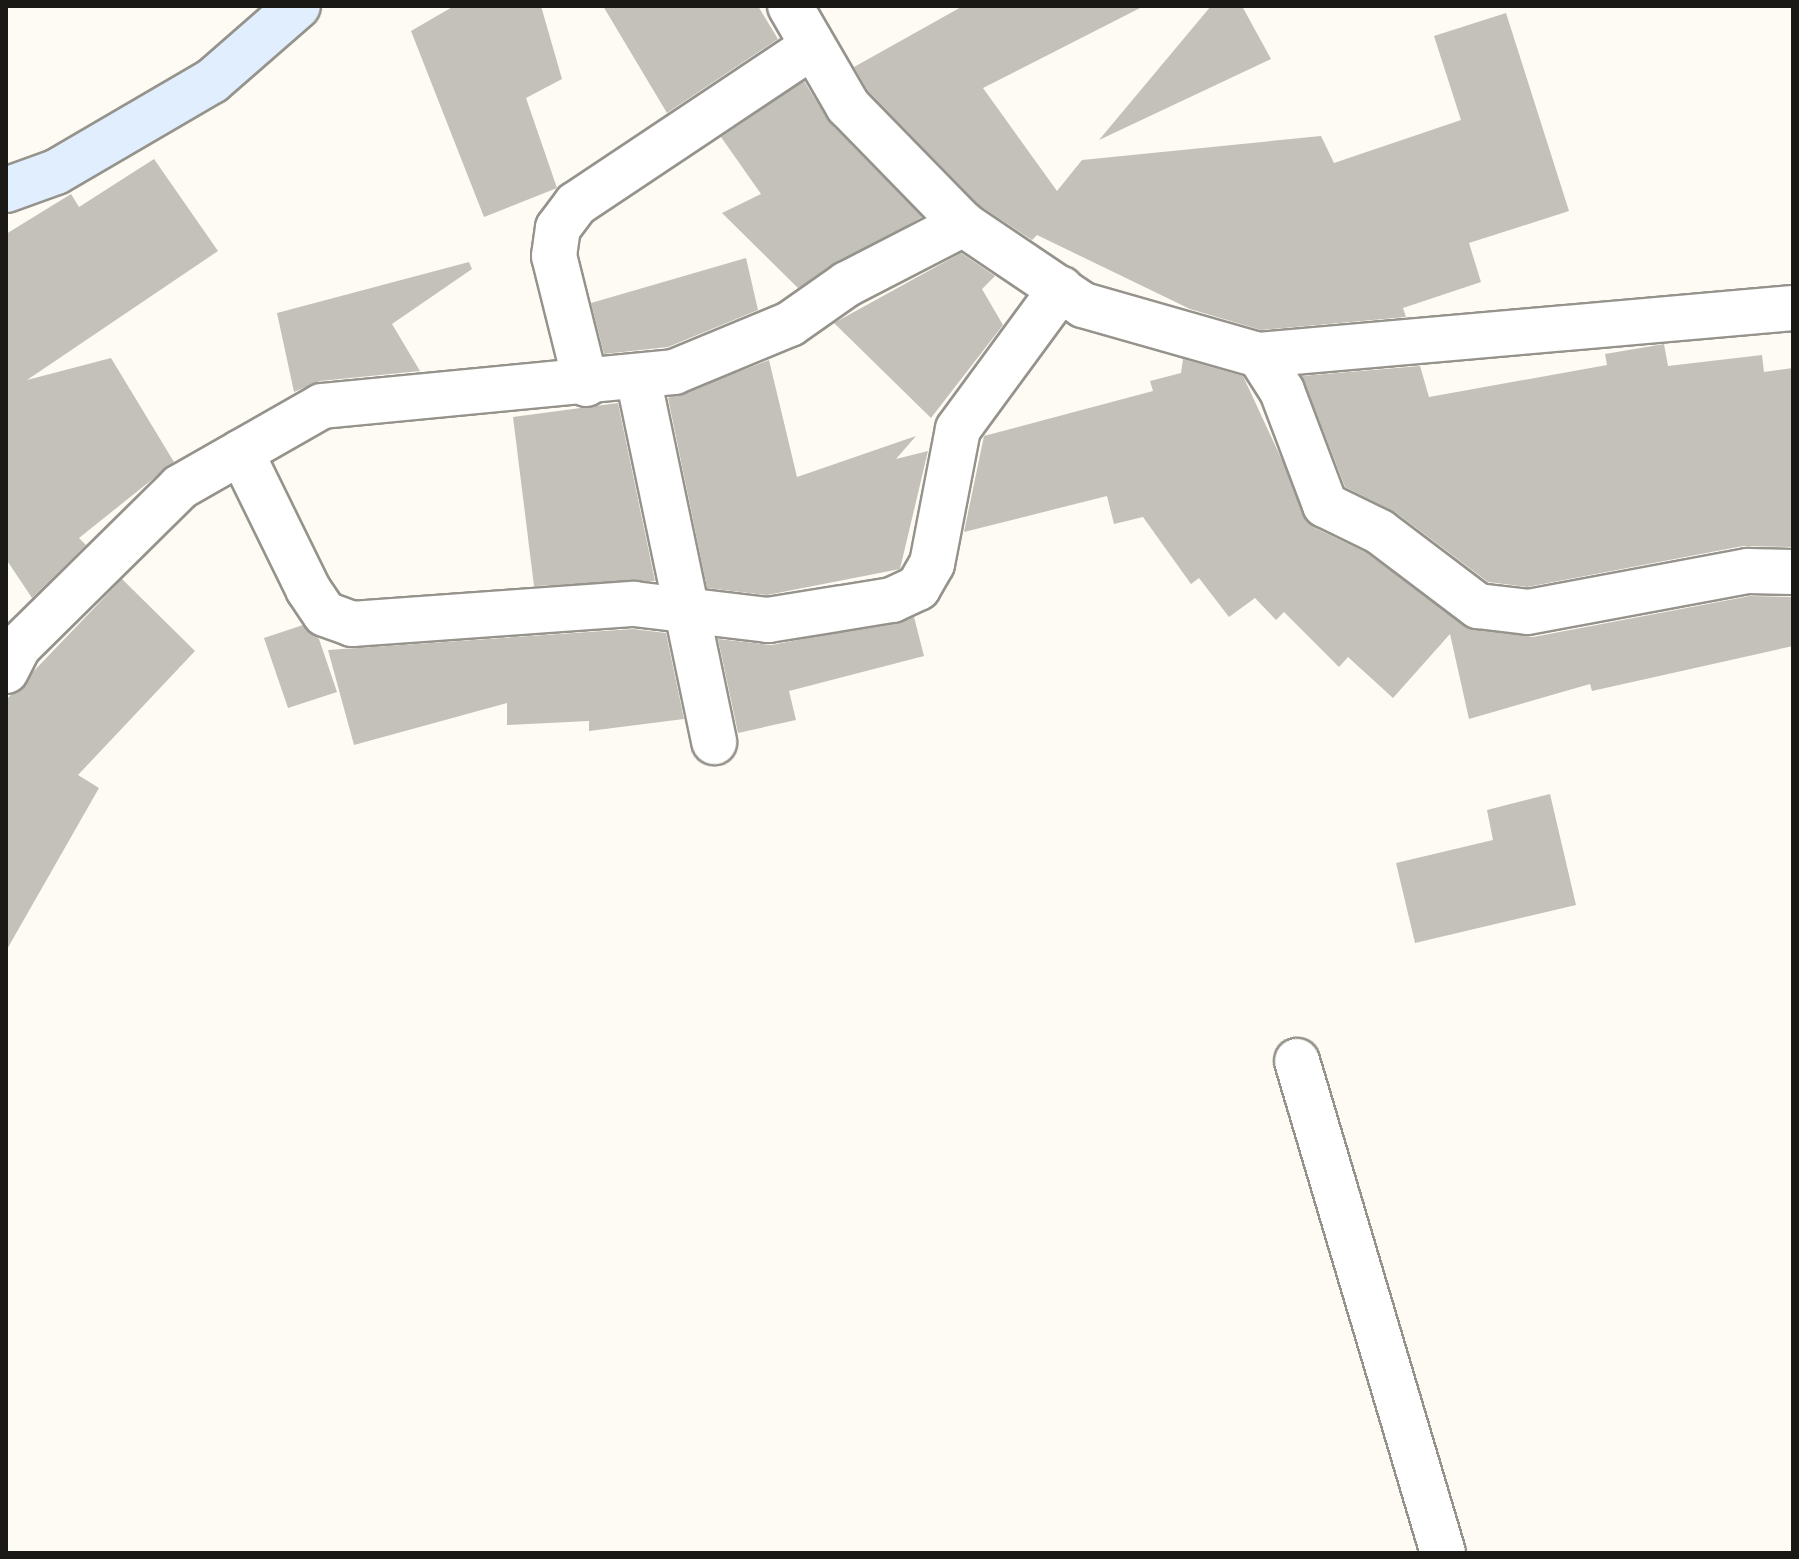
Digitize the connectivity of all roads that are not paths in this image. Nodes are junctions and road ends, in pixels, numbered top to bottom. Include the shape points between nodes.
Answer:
1 (298, 6) edge
2 (790, 6) edge
3 (811, 47) junction
4 (6, 190) edge
5 (963, 224) junction
6 (1061, 289) junction
7 (1793, 308) edge
8 (1259, 355) junction
9 (638, 377) junction
10 (586, 384) junction
11 (241, 452) junction
12 (1793, 572) edge
13 (684, 608) junction
14 (6, 671) edge
15 (714, 742) dead end
16 (1297, 1061) dead end
17 (1443, 1553) edge

1 - 4 street via 212,81 56,172
2 - 3 street
3 - 5 street via 848,106
3 - 10 street via 576,204 558,228 554,256
5 - 6 street
5 - 9 street via 847,284 790,324 674,372
6 - 8 street via 1083,305
6 - 13 street via 958,429 932,564 918,588 892,600 768,620
7 - 8 street
8 - 12 street via 1282,391 1325,505 1380,532 1478,606 1528,612 1748,571
9 - 10 street
9 - 13 street
10 - 11 street via 322,406
11 - 13 street via 308,589 325,614 352,624 634,604
11 - 14 street via 180,487 18,647
13 - 15 street
16 - 17 street

